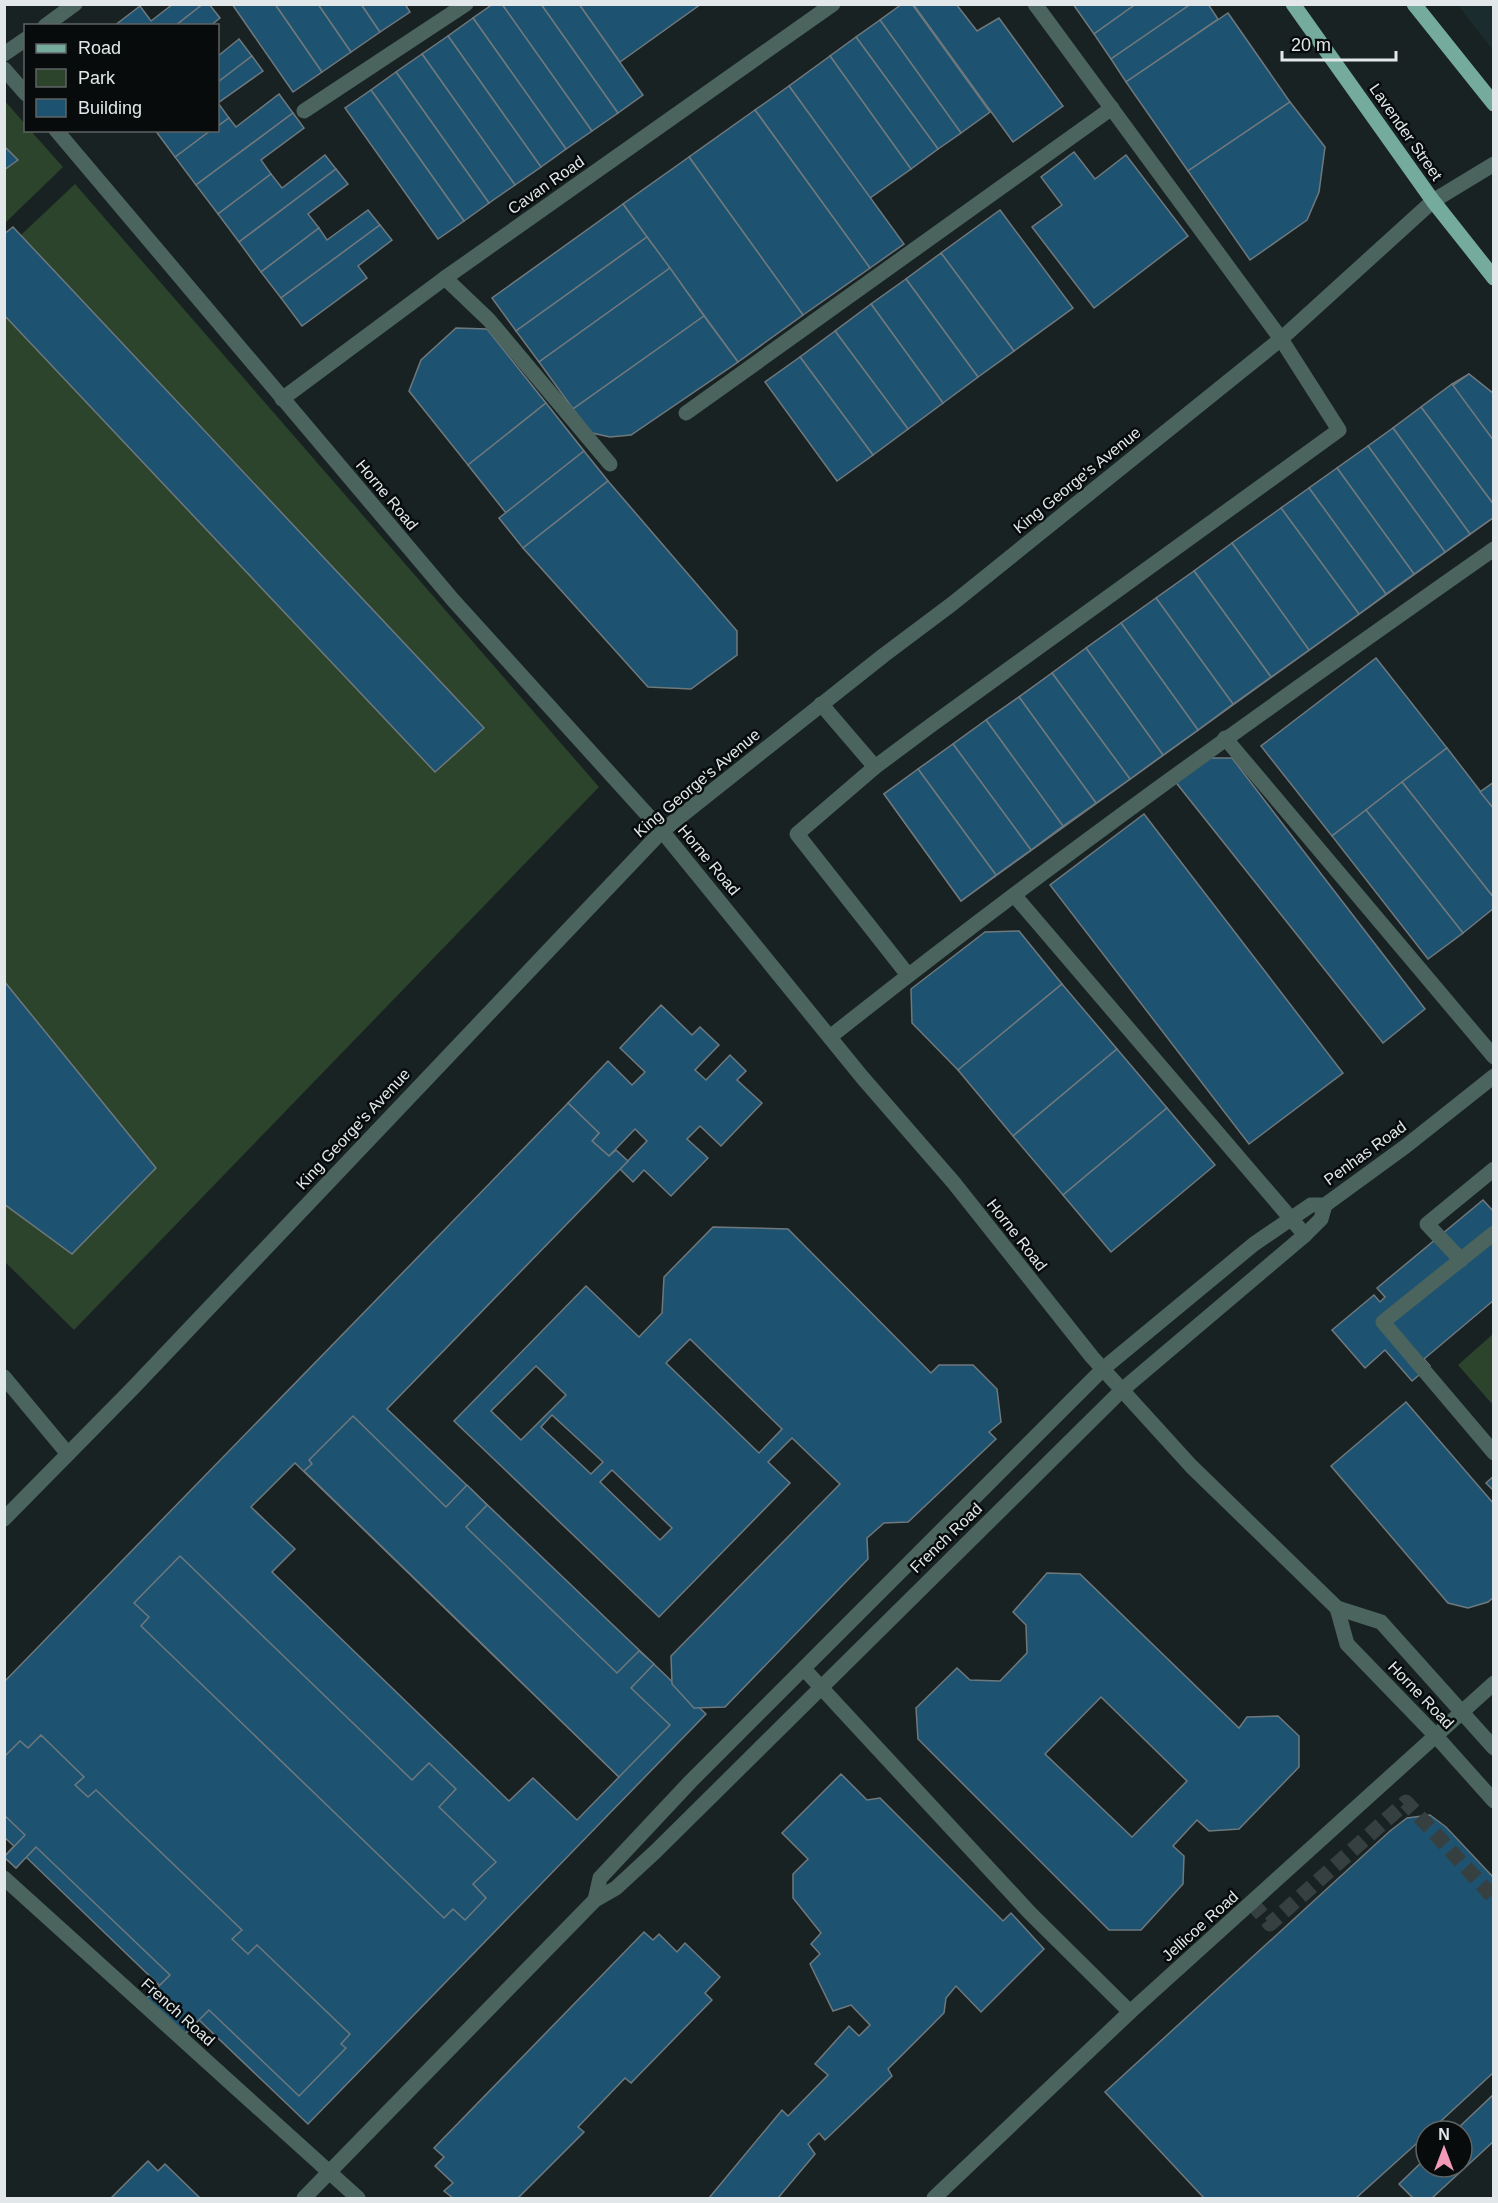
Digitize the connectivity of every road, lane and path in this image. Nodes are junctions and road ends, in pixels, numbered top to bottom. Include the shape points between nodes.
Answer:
1 (75, 4) edge
2 (466, 4) edge
3 (833, 4) edge
4 (1035, 4) edge
5 (1293, 4) edge
6 (1414, 4) edge
7 (48, 24) edge
8 (24, 40) edge
9 (4, 54) edge
10 (4, 69) edge
11 (24, 92) edge
12 (1494, 104) edge
13 (1112, 108) junction
14 (304, 111) dead end
15 (58, 132) edge
16 (1494, 164) edge
17 (1433, 201) junction
18 (445, 278) junction
19 (1494, 278) edge
20 (1281, 339) junction
21 (282, 399) junction
22 (686, 413) dead end
23 (609, 464) dead end
24 (1494, 549) edge
25 (822, 704) junction
26 (1225, 738) junction
27 (875, 767) junction
28 (662, 831) junction
29 (1014, 896) junction
30 (908, 975) junction
31 (830, 1037) junction
32 (1494, 1057) edge
33 (1490, 1086) edge
34 (1494, 1169) edge
35 (1324, 1205) junction
36 (1291, 1217) junction
37 (1494, 1233) edge
38 (1305, 1235) junction
39 (1461, 1260) junction
40 (1168, 1314) joint
41 (1104, 1368) junction
42 (4, 1377) edge
43 (1122, 1390) junction
44 (1494, 1453) edge
45 (68, 1454) junction
46 (4, 1519) edge
47 (1337, 1608) junction
48 (804, 1669) junction
49 (1494, 1683) edge
50 (821, 1685) junction
51 (1461, 1712) junction
52 (1435, 1735) junction
53 (1494, 1748) edge
54 (1494, 1801) edge
55 (4, 1878) edge
56 (595, 1900) junction
57 (1130, 2012) junction
58 (328, 2172) junction
59 (304, 2199) edge
60 (358, 2199) edge
61 (934, 2199) edge

1 - 7 street
2 - 14 street
3 - 18 street, Cavan Road
4 - 13 street
5 - 17 main road, Lavender Street
6 - 12 main road
8 - 9 street
10 - 11 street
13 - 20 street
13 - 22 street
15 - 21 street, Horne Road
16 - 17 street, King George's Avenue
17 - 19 main road, Lavender Street
17 - 20 street, King George's Avenue
18 - 21 street, Cavan Road
18 - 23 street via 489,320
20 - 25 street, King George's Avenue
20 - 27 street via 1339,430
21 - 28 street, Horne Road via 453,600
24 - 26 street
25 - 27 street
25 - 28 street, King George's Avenue
26 - 29 street
26 - 32 street
27 - 30 street via 797,834
28 - 31 street, Horne Road
28 - 45 street, King George's Avenue
29 - 30 street
29 - 36 street
30 - 31 street
31 - 41 street, Horne Road
33 - 35 street, Penhas Road
34 - 39 street via 1427,1224
35 - 36 street, Penhas Road via 1311,1205
35 - 38 street, French Road via 1321,1219
36 - 38 street
36 - 40 street, Penhas Road
37 - 39 street
38 - 43 street, French Road
39 - 44 street via 1383,1322
40 - 41 street, French Road
41 - 43 street, Horne Road
41 - 48 street, French Road
42 - 45 street
43 - 47 street, Horne Road via 1191,1466
43 - 50 street, French Road
45 - 46 street, King George's Avenue
47 - 51 street, Horne Road via 1381,1622
47 - 52 street, Horne Road via 1347,1644
48 - 50 street
48 - 56 street, French Road via 600,1878
49 - 51 street, Jellicoe Road
50 - 56 street, French Road via 616,1888
50 - 57 street via 1030,1913
51 - 52 street, Jellicoe Road
51 - 53 street, Horne Road
52 - 54 street, Horne Road
52 - 57 street, Jellicoe Road
55 - 58 street, French Road
56 - 58 street, French Road
57 - 61 street, Jellicoe Road
58 - 59 street, French Road
58 - 60 street, French Road

